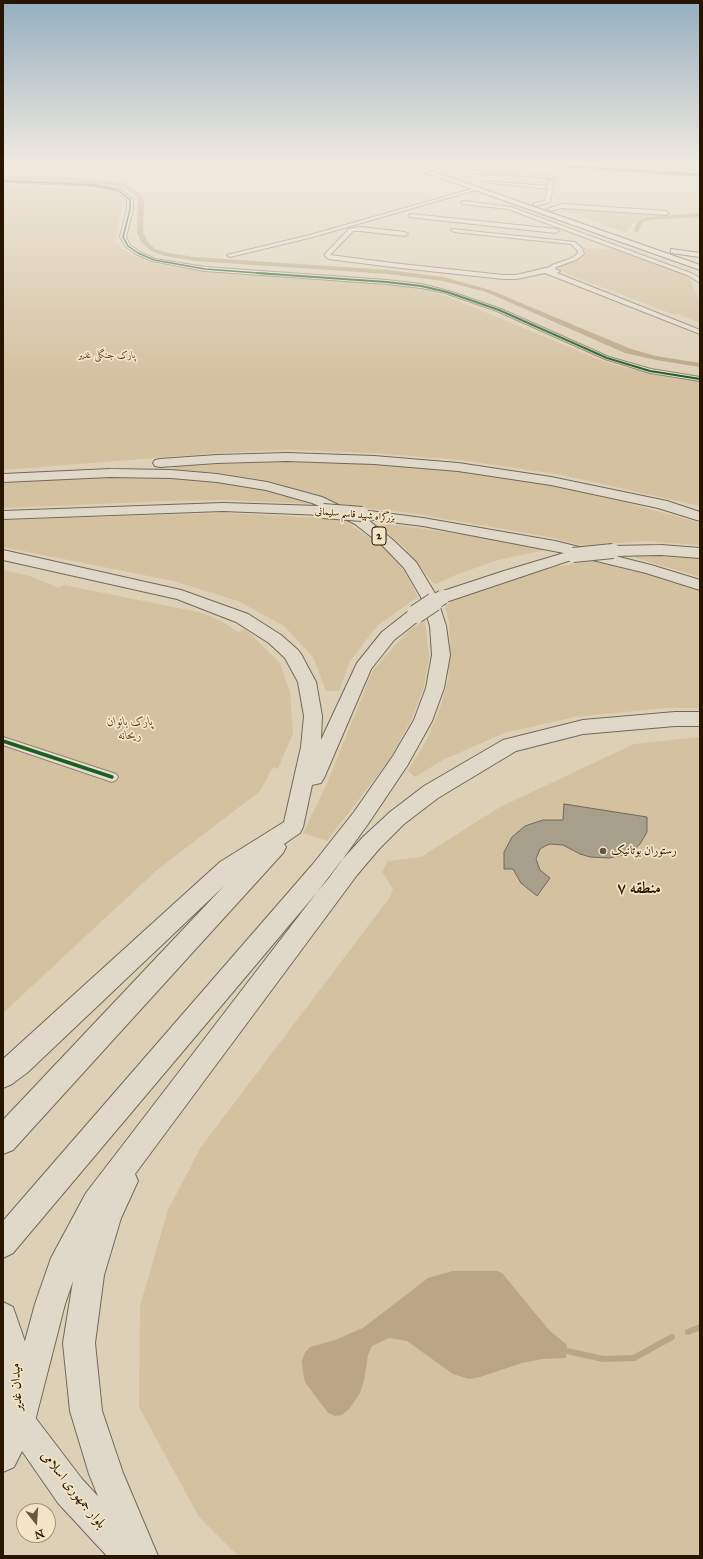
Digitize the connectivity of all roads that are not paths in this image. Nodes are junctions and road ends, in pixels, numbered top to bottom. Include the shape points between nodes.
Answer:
1 (124, 235) edge
2 (316, 235) edge
3 (347, 235) edge
4 (498, 235) edge
5 (579, 235) edge
6 (605, 235) edge
7 (624, 235) edge
8 (648, 250) junction
9 (230, 255) dead end
10 (700, 255) edge
11 (700, 258) edge
12 (700, 268) edge
13 (551, 271) junction
14 (700, 281) edge
15 (699, 330) edge
16 (700, 379) edge
17 (3, 478) edge
18 (662, 504) junction
19 (700, 510) edge
20 (3, 515) edge
21 (700, 517) edge
22 (700, 553) edge
23 (3, 555) edge
24 (700, 585) edge
25 (700, 719) edge
26 (3, 741) edge
27 (510, 746) junction
28 (112, 777) dead end
29 (293, 827) junction
30 (321, 871) junction
31 (3, 1075) edge
32 (4, 1138) edge
33 (139, 1149) junction
34 (3, 1243) edge
35 (3, 1317) edge
36 (19, 1421) junction
37 (3, 1456) edge
38 (130, 1556) edge
39 (140, 1556) edge

1 - 16 street via 128,246 154,260 205,269 387,282 447,292 499,310 607,358 650,371
2 - 9 street
3 - 13 street via 328,255 329,257 502,277
4 - 13 street via 573,243 580,249 581,254 554,266
5 - 14 street via 689,274
6 - 8 main road
7 - 10 main road via 665,249
8 - 11 main road
8 - 12 main road
13 - 15 street
17 - 18 highway via 217,459 287,457 374,460 458,467 536,479
17 - 30 highway, 2 via 110,473 171,474 267,486 317,500 360,522 388,542 410,565 429,597 438,626 441,655 435,688 423,721 400,761
18 - 19 highway
18 - 21 highway
20 - 24 highway, بزرگراه شهید قاسم سلیمانی / 2, bridge via 223,507 362,514 423,522 555,546
22 - 29 highway, bridge via 662,550 572,555 443,597 416,614 388,636 363,667
23 - 29 highway via 181,595 242,618 275,639 292,654 307,682 314,716 312,747
25 - 27 highway via 583,727
26 - 28 street
27 - 30 highway via 446,772 403,800 353,840
27 - 33 highway via 431,792 397,818 371,843 349,868
29 - 31 highway via 228,869 25,1058
29 - 32 highway
30 - 34 highway
33 - 36 highway via 96,1203 66,1258 50,1304
33 - 39 highway via 108,1214 89,1275 79,1342 86,1411 106,1474
35 - 36 main road, میدان غدیر via 17,1362
36 - 37 main road, میدان غدیر
36 - 38 main road, بلوار جمهوری اسلامی via 70,1491

